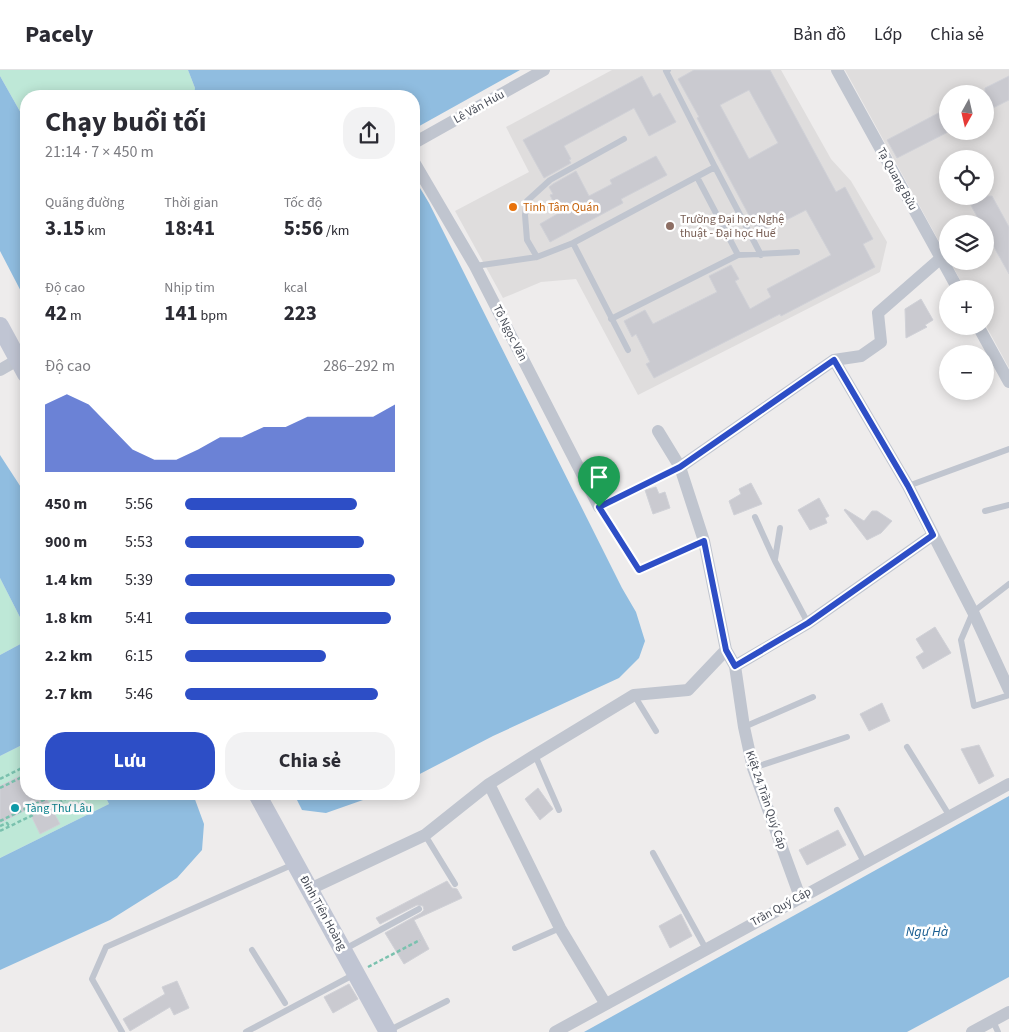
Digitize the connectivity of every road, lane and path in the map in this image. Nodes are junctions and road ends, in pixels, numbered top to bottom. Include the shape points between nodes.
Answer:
1 (544, 70) edge
2 (668, 70) edge
3 (837, 70) edge
4 (624, 139) dead end
5 (420, 140) edge
6 (715, 167) junction
7 (420, 172) edge
8 (697, 176) junction
9 (573, 242) junction
10 (797, 252) dead end
11 (939, 254) edge
12 (738, 255) junction
13 (762, 255) junction
14 (536, 257) junction
15 (939, 260) edge
16 (475, 266) junction
17 (611, 319) junction
18 (0, 326) edge
19 (983, 335) edge
20 (628, 350) dead end
21 (20, 357) edge
22 (834, 360) junction
23 (20, 364) edge
24 (0, 370) edge
25 (1009, 382) edge
26 (658, 431) dead end
27 (1009, 449) edge
28 (680, 467) junction
29 (908, 486) junction
30 (1009, 505) edge
31 (599, 507) junction
32 (985, 511) dead end
33 (755, 517) dead end
34 (780, 528) dead end
35 (933, 535) junction
36 (704, 541) junction
37 (775, 561) junction
38 (1009, 584) edge
39 (973, 612) junction
40 (808, 623) junction
41 (726, 650) junction
42 (735, 666) junction
43 (1009, 690) edge
44 (1009, 695) edge
45 (634, 696) junction
46 (813, 697) dead end
47 (744, 727) junction
48 (656, 731) dead end
49 (846, 737) dead end
50 (907, 747) dead end
51 (534, 755) junction
52 (753, 768) junction
53 (20, 769) edge
54 (20, 778) edge
55 (0, 779) edge
56 (489, 784) junction
57 (1009, 784) edge
58 (0, 788) edge
59 (44, 800) edge
60 (64, 800) edge
61 (260, 800) edge
62 (559, 810) dead end
63 (837, 810) dead end
64 (949, 815) junction
65 (0, 821) edge
66 (0, 826) edge
67 (9, 826) junction
68 (0, 831) edge
69 (425, 835) junction
70 (653, 853) dead end
71 (864, 862) junction
72 (295, 863) junction
73 (455, 884) dead end
74 (310, 889) junction
75 (800, 897) junction
76 (419, 909) dead end
77 (560, 928) junction
78 (420, 940) dead end
79 (515, 948) dead end
80 (706, 949) junction
81 (252, 950) dead end
82 (343, 950) junction
83 (356, 973) junction
84 (447, 1001) dead end
85 (286, 1003) dead end
86 (604, 1004) junction
87 (1009, 1012) edge
88 (995, 1026) edge
89 (122, 1032) edge
90 (246, 1032) edge
91 (388, 1032) edge
92 (555, 1032) edge
93 (972, 1032) edge

1 - 5 street, Lê Văn Hưu
2 - 6 lane
3 - 11 street, Tạ Quang Bửu
4 - 14 lane via 550,180 527,201 524,215 527,240
6 - 8 lane
6 - 13 lane
7 - 16 street, Tô Ngọc Vân
8 - 9 lane
8 - 12 lane
9 - 14 lane
9 - 17 lane
10 - 13 lane
12 - 13 lane
12 - 17 lane
14 - 16 lane
15 - 22 street via 878,313 881,342 861,356
16 - 31 street, Tô Ngọc Vân
17 - 20 lane
18 - 21 main road
19 - 25 street
22 - 28 street
22 - 29 street
23 - 24 street
26 - 28 street, Kiệt 24 Trần Quý Cáp
27 - 29 lane
28 - 31 lane
28 - 36 street, Kiệt 24 Trần Quý Cáp
29 - 35 street
30 - 32 lane
31 - 36 lane via 639,570
33 - 37 lane
34 - 37 lane
35 - 39 street
35 - 40 street
36 - 41 street, Kiệt 24 Trần Quý Cáp
37 - 40 lane
38 - 39 lane
39 - 43 street
39 - 44 lane via 961,640 974,706
40 - 42 street
41 - 42 street, Kiệt 24 Trần Quý Cáp
41 - 45 street via 688,690
42 - 47 street, Kiệt 24 Trần Quý Cáp
45 - 48 lane
45 - 51 street
46 - 47 lane
47 - 52 street, Kiệt 24 Trần Quý Cáp
49 - 52 lane
50 - 64 lane
51 - 56 street
51 - 62 lane
52 - 75 street, Kiệt 24 Trần Quý Cáp
53 - 55 path
54 - 58 path
56 - 69 street
56 - 77 street
57 - 64 street, Trần Quý Cáp
59 - 65 path
60 - 67 path
61 - 72 main road, Đinh Tiên Hoàng
63 - 71 lane
64 - 71 street, Trần Quý Cáp
66 - 67 path via 7,823
67 - 68 path
69 - 73 lane
69 - 74 street
70 - 80 lane
71 - 75 street, Trần Quý Cáp
72 - 74 main road, Đinh Tiên Hoàng
72 - 89 lane via 106,947 92,979
74 - 82 main road, Đinh Tiên Hoàng
75 - 80 street, Trần Quý Cáp
76 - 82 lane
77 - 79 lane
77 - 86 street
78 - 83 path
80 - 86 street, Trần Quý Cáp
81 - 85 lane
82 - 83 main road, Đinh Tiên Hoàng
83 - 90 lane
83 - 91 main road, Đinh Tiên Hoàng
84 - 91 lane
86 - 92 street, Trần Quý Cáp
87 - 88 street
88 - 93 street

